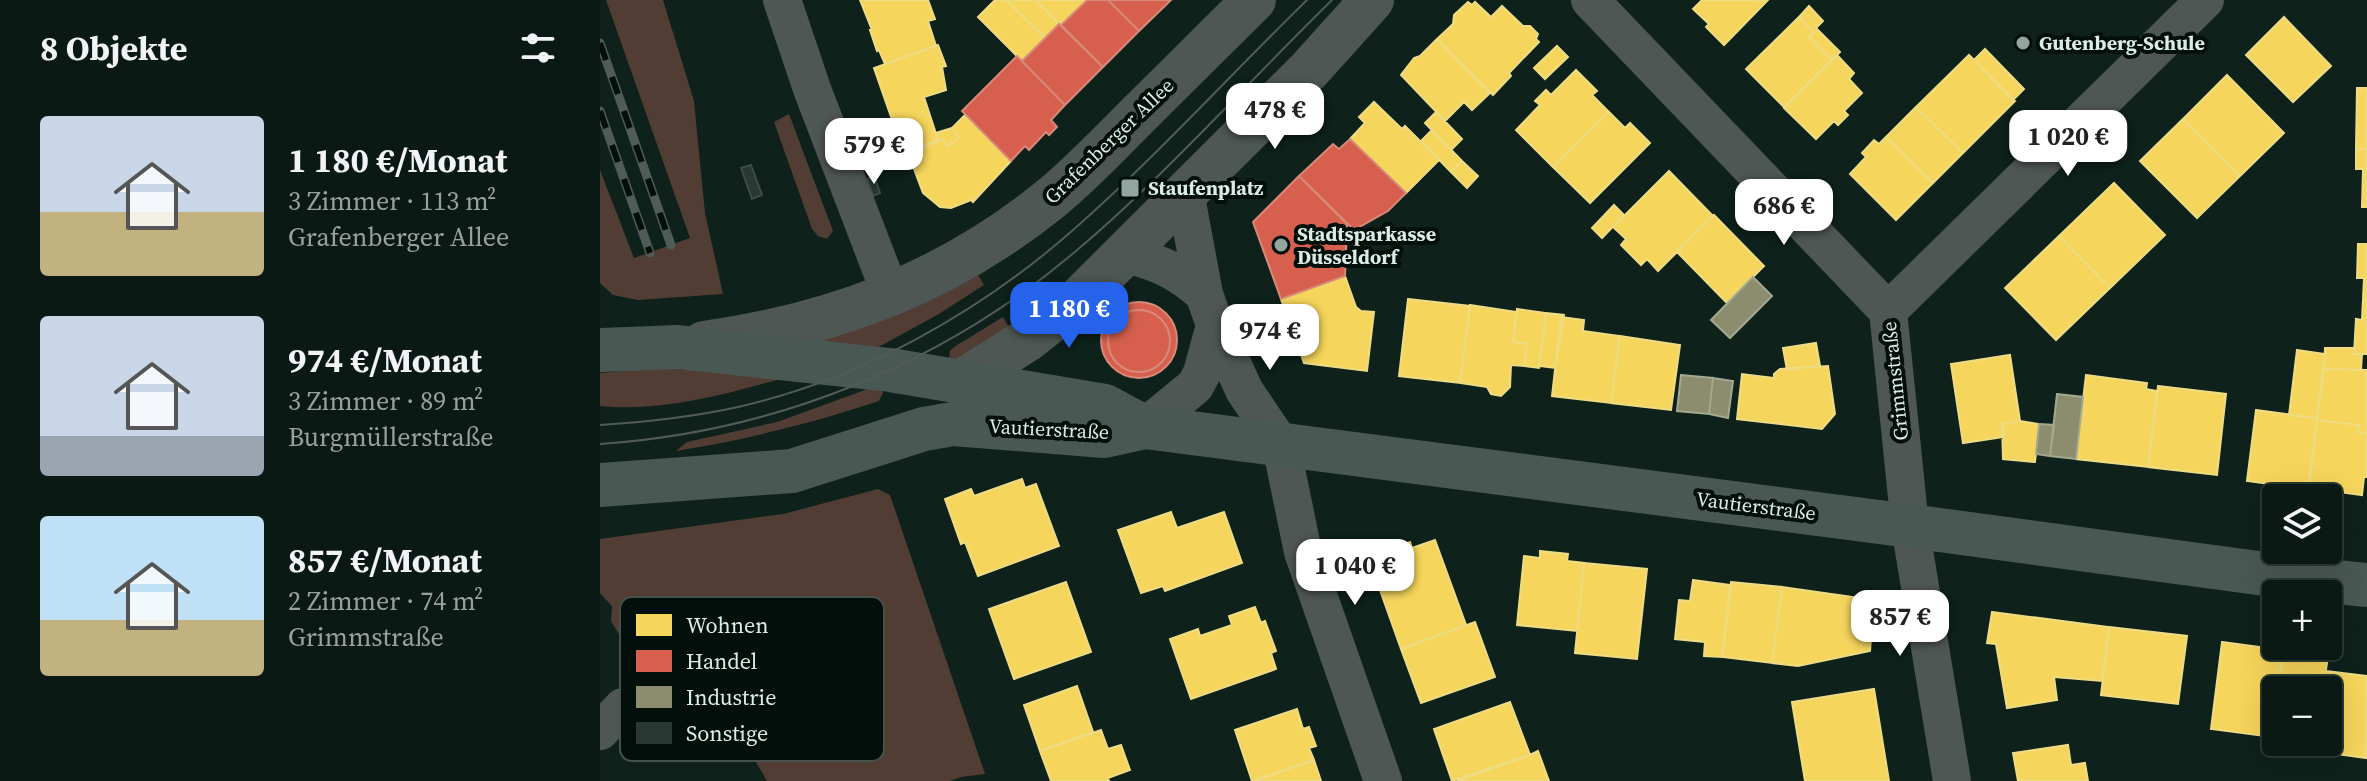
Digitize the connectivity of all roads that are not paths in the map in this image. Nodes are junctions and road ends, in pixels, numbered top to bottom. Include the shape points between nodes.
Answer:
1 (782, 0) edge
2 (1254, 0) edge
3 (1372, 0) edge
4 (1590, 0) edge
5 (2205, 0) edge
6 (1185, 192) junction
7 (1126, 254) junction
8 (891, 295) junction
9 (1209, 310) junction
10 (1888, 311) junction
11 (678, 347) junction
12 (600, 350) edge
13 (962, 381) junction
14 (1145, 427) junction
15 (1281, 445) junction
16 (695, 477) junction
17 (600, 485) edge
18 (1910, 526) junction
19 (2367, 585) edge
20 (1383, 781) edge
21 (1952, 781) edge

1 - 8 street
2 - 8 street, Grafenberger Allee via 1048,201 973,253
3 - 6 street
4 - 10 street, Grimmstraße
5 - 10 street
6 - 7 street
6 - 9 street
7 - 9 street via 1181,274
7 - 13 street via 1027,340
8 - 11 street, Grafenberger Allee via 787,329
9 - 14 street via 1202,373 1195,386
9 - 15 street via 1244,390
10 - 18 street, Grimmstraße
11 - 12 main road
11 - 13 main road
13 - 14 main road, Vautierstraße via 1105,406
13 - 16 main road via 867,422
14 - 15 main road, Vautierstraße
14 - 16 main road, Vautierstraße via 1104,436 953,424 792,471
15 - 18 main road, Vautierstraße
15 - 20 street via 1303,552
16 - 17 main road
18 - 19 main road, Vautierstraße
18 - 21 street, Grimmstraße

